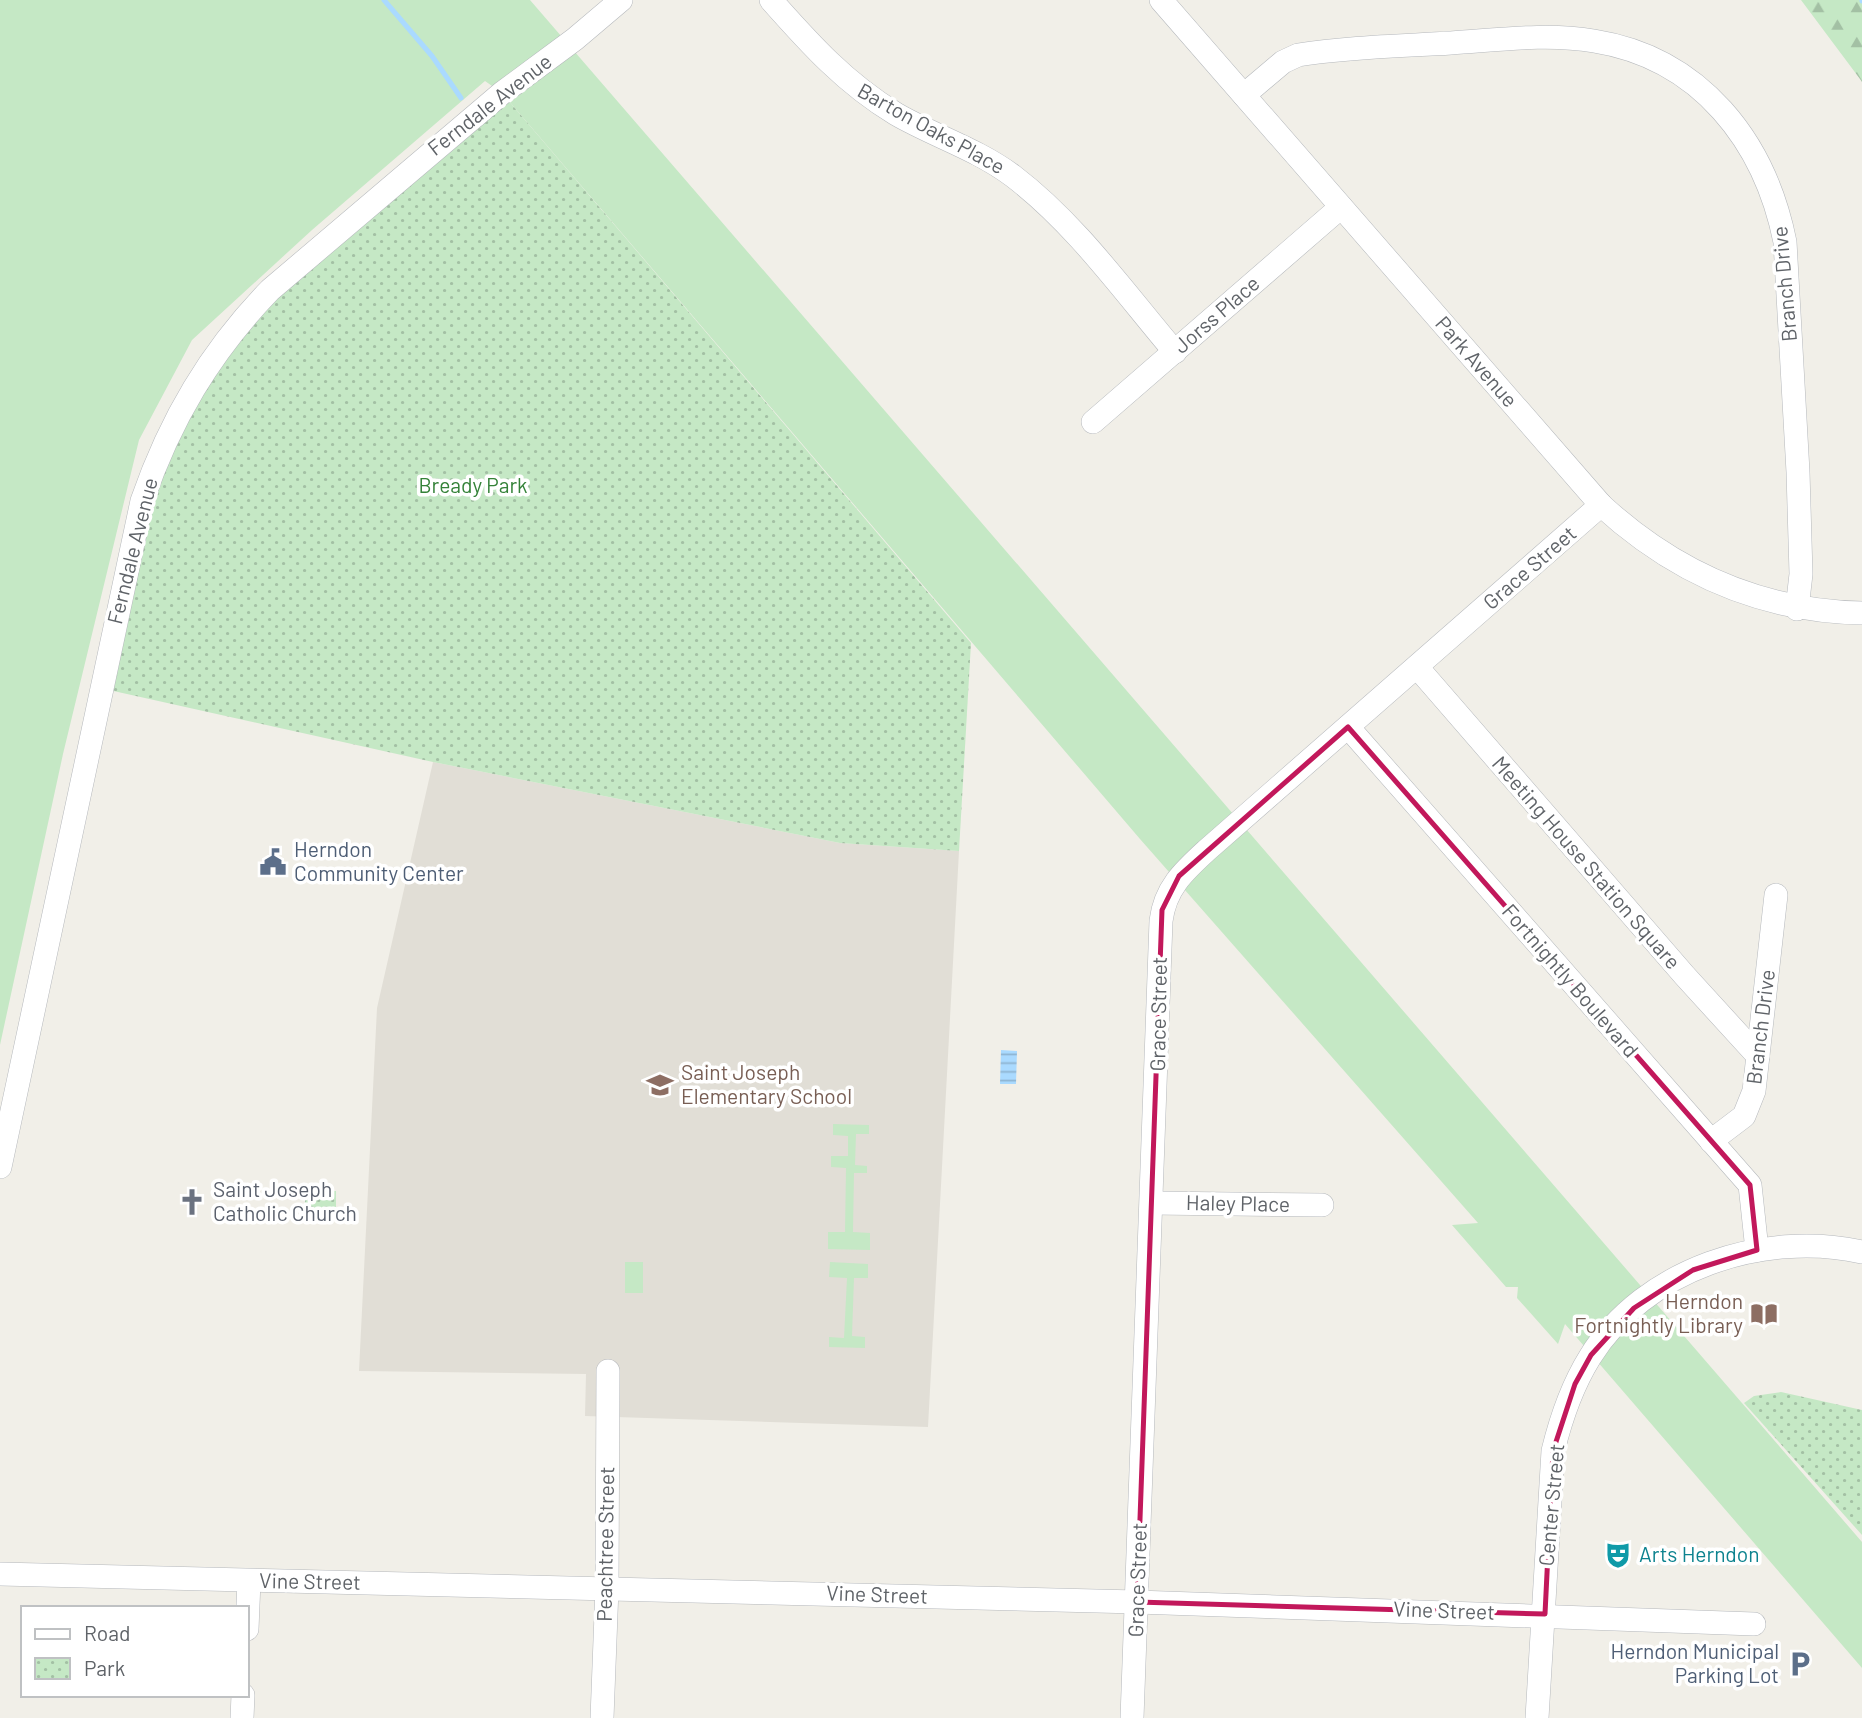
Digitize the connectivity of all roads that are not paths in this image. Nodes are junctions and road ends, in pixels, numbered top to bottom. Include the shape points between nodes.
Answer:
1 (621, 0) edge
2 (771, 0) edge
3 (1161, 0) edge
4 (1244, 95) junction
5 (1341, 207) junction
6 (1175, 352) junction
7 (1093, 422) dead end
8 (1601, 505) junction
9 (1797, 608) junction
10 (1862, 613) edge
11 (1417, 667) junction
12 (1348, 727) junction
13 (1776, 895) dead end
14 (1758, 1056) junction
15 (1711, 1141) junction
16 (0, 1167) edge
17 (1153, 1203) junction
18 (1322, 1205) dead end
19 (1757, 1250) junction
20 (1862, 1252) edge
21 (608, 1371) dead end
22 (0, 1574) edge
23 (249, 1581) junction
24 (607, 1588) junction
25 (1137, 1602) junction
26 (248, 1606) edge
27 (1545, 1614) junction
28 (1754, 1624) dead end
29 (243, 1697) edge
30 (242, 1718) edge
31 (602, 1718) edge
32 (1132, 1718) edge
33 (1537, 1718) edge

1 - 16 street, Ferndale Avenue via 466,121 270,290 236,325 181,407 142,501
2 - 6 street, Barton Oaks Place via 816,52 858,90 979,155 1040,197
3 - 4 street, Park Avenue
4 - 5 street, Park Avenue
4 - 9 street, Branch Drive via 1283,62 1306,54 1563,37 1626,49 1658,62 1709,96 1749,144 1765,173 1784,242 1798,472 1801,574
5 - 6 street, Jorss Place
5 - 8 street, Park Avenue
6 - 7 street, Jorss Place
8 - 9 street, Park Avenue via 1650,546 1695,574 1734,591
8 - 11 street, Grace Street
9 - 10 street, Park Avenue
11 - 12 street, Grace Street
11 - 14 street, Meeting House Station Square
12 - 15 street, Fortnightly Boulevard
12 - 17 street, Grace Street via 1179,876 1168,892 1161,921
13 - 14 street, Branch Drive
14 - 15 street, Branch Drive via 1754,1091 1744,1116
15 - 19 street, Fortnightly Boulevard via 1749,1185
17 - 18 street, Haley Place
17 - 25 street, Grace Street
19 - 20 street, Center Street via 1818,1246
19 - 27 street, Center Street via 1704,1266 1664,1286 1634,1308 1591,1355 1561,1418 1553,1451
21 - 24 street, Peachtree Street
22 - 23 street, Vine Street
23 - 24 street, Vine Street
23 - 26 street
24 - 25 street, Vine Street
24 - 31 street, Peachtree Street
25 - 27 street, Vine Street
25 - 32 street, Grace Street
27 - 28 street, Vine Street
27 - 33 street, Center Street
29 - 30 street

